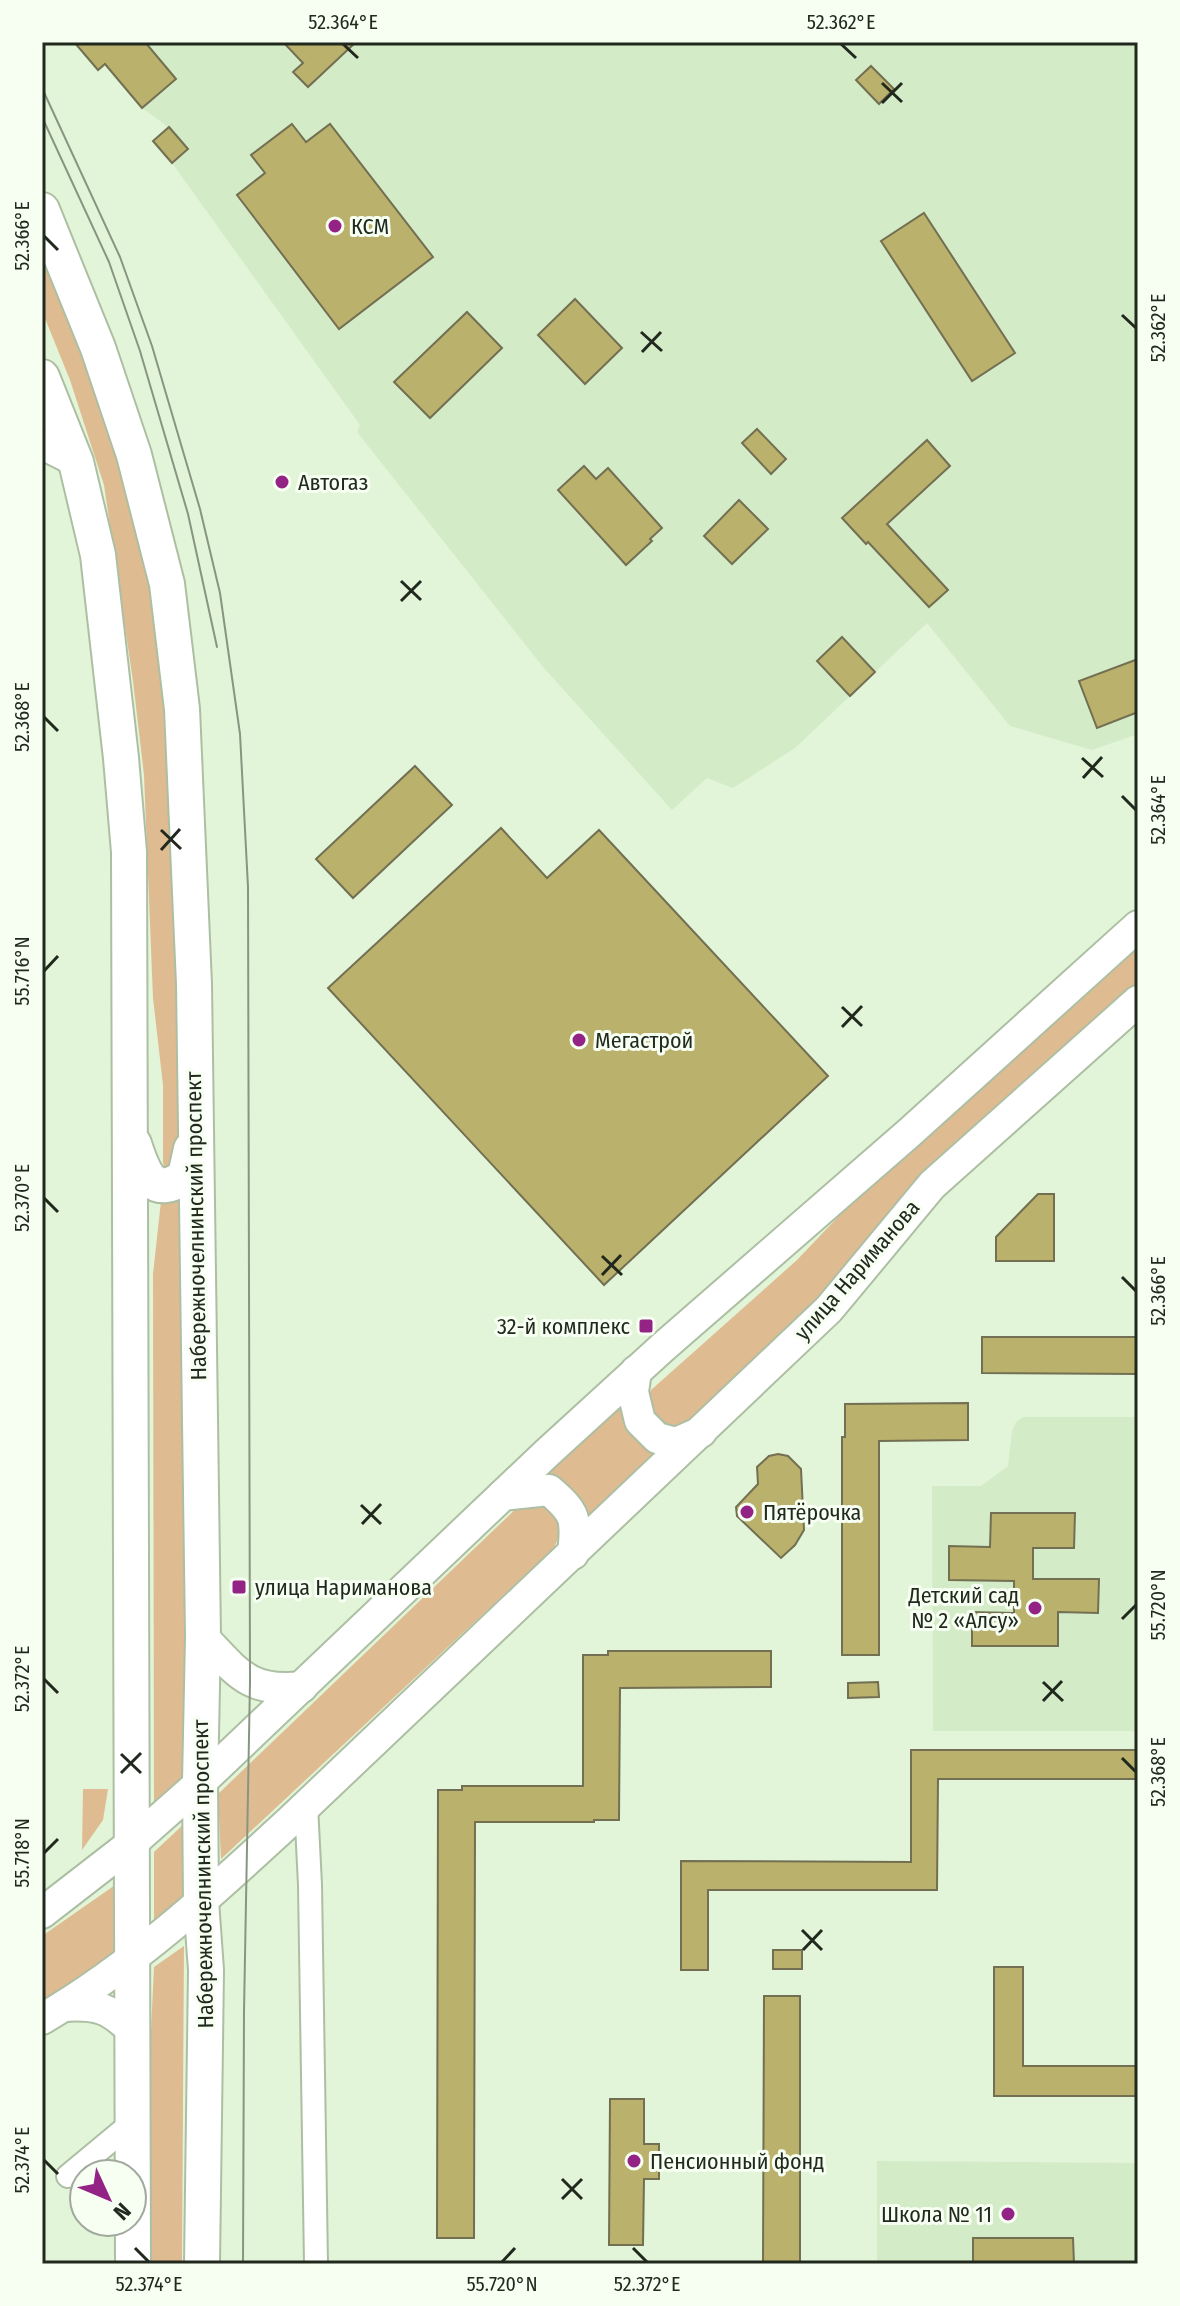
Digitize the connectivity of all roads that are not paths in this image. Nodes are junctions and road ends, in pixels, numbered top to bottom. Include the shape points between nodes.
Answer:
1 (42, 210) edge
2 (42, 377) edge
3 (42, 445) edge
4 (76, 462) junction
5 (1138, 926) edge
6 (1138, 1001) edge
7 (194, 1135) junction
8 (131, 1136) junction
9 (636, 1371) junction
10 (701, 1432) junction
11 (503, 1495) junction
12 (573, 1554) junction
13 (203, 1637) junction
14 (302, 1687) junction
15 (200, 1783) junction
16 (306, 1805) junction
17 (131, 1844) junction
18 (201, 1901) junction
19 (42, 1913) edge
20 (132, 1958) junction
21 (53, 2013) edge
22 (133, 2031) junction
23 (133, 2122) junction
24 (90, 2158) edge
25 (133, 2264) edge
26 (202, 2264) edge
27 (316, 2264) edge

1 - 7 main road, Набережночелнинский проспект via 103,362 134,455 167,584 182,709 189,837
2 - 4 main road
3 - 4 street
4 - 8 main road via 98,555 128,837
5 - 9 main road
6 - 10 main road, улица Нариманова via 932,1185 829,1309
7 - 8 main road via 185,1176 175,1184 157,1184 144,1175
7 - 13 main road, Набережночелнинский проспект
8 - 17 main road
9 - 10 main road via 633,1392 640,1421 657,1438 676,1443
9 - 11 main road
10 - 12 main road, улица Нариманова
11 - 12 main road via 549,1490 569,1507 576,1528
11 - 14 main road
12 - 16 main road, улица Нариманова
13 - 14 main road via 250,1682
13 - 15 main road, Набережночелнинский проспект
14 - 15 main road
15 - 17 main road
15 - 18 main road, Набережночелнинский проспект
16 - 18 main road, улица Нариманова
16 - 27 street
17 - 19 main road
17 - 20 main road
18 - 20 main road, улица Нариманова
18 - 26 main road, Набережночелнинский проспект via 206,1970
20 - 21 main road, улица Нариманова
20 - 22 main road
21 - 22 main road via 98,2006
22 - 23 main road
23 - 24 street
23 - 25 main road

